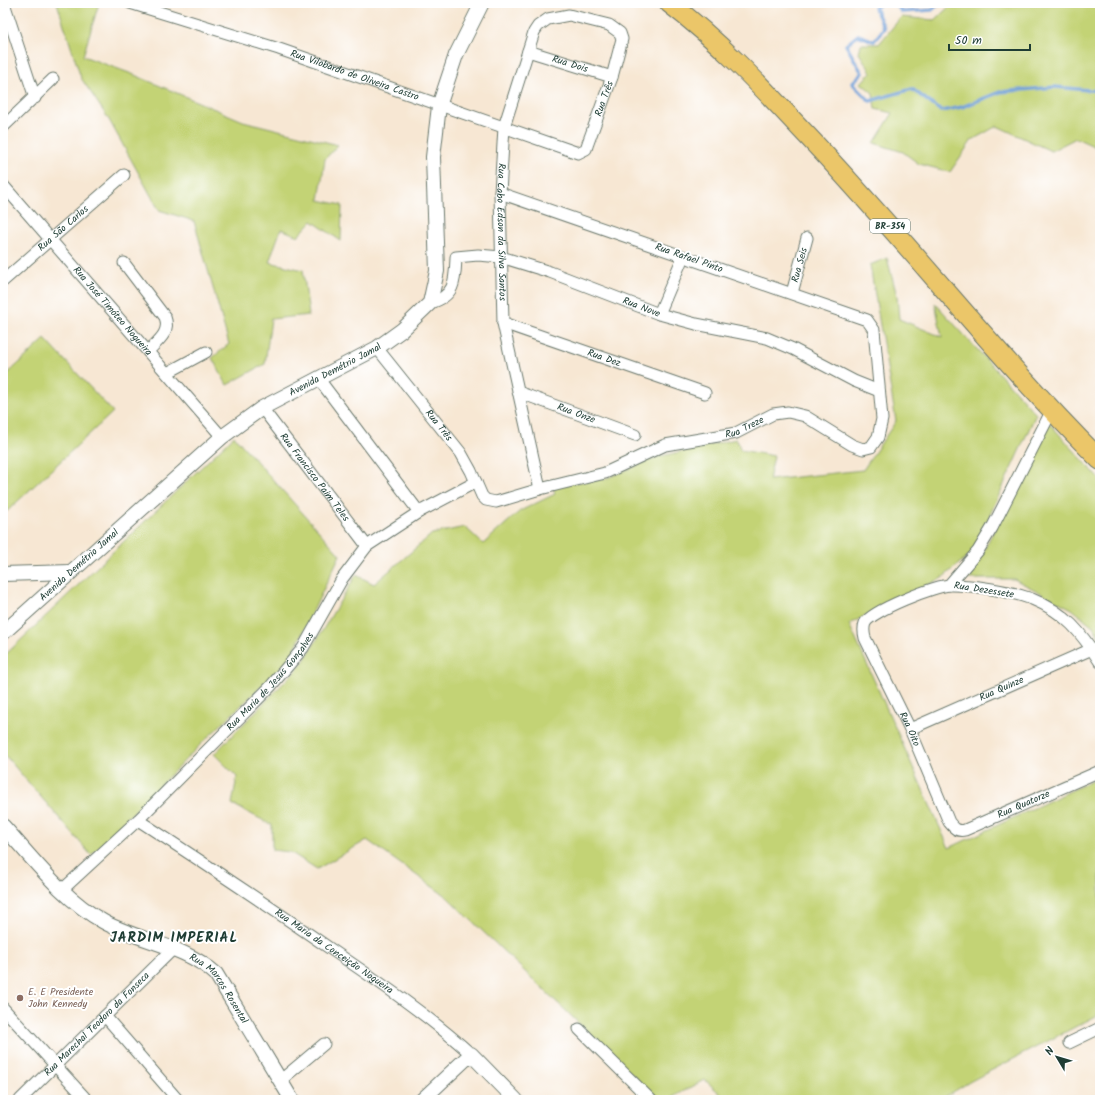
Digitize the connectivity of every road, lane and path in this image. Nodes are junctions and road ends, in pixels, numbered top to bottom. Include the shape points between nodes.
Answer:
1 (4, 3) edge
2 (130, 3) edge
3 (482, 3) edge
4 (670, 3) edge
5 (622, 40) joint
6 (528, 51) junction
7 (612, 77) junction
8 (53, 80) dead end
9 (34, 98) junction
10 (439, 106) junction
11 (3, 127) edge
12 (504, 127) junction
13 (578, 153) joint
14 (124, 175) dead end
15 (3, 185) edge
16 (500, 193) junction
17 (807, 238) dead end
18 (51, 240) junction
19 (501, 257) junction
20 (683, 257) junction
21 (124, 263) dead end
22 (3, 281) edge
23 (792, 293) junction
24 (430, 303) junction
25 (659, 314) junction
26 (503, 323) junction
27 (874, 330) joint
28 (377, 348) junction
29 (148, 351) junction
30 (206, 352) dead end
31 (166, 373) junction
32 (318, 378) junction
33 (879, 391) junction
34 (518, 392) junction
35 (705, 393) dead end
36 (262, 408) junction
37 (1052, 410) junction
38 (635, 435) dead end
39 (222, 437) junction
40 (1100, 460) edge
41 (476, 482) junction
42 (540, 488) junction
43 (496, 502) joint
44 (419, 512) junction
45 (367, 546) junction
46 (71, 572) junction
47 (3, 574) edge
48 (949, 585) junction
49 (3, 632) edge
50 (865, 638) joint
51 (1092, 649) junction
52 (1100, 662) edge
53 (910, 729) junction
54 (1100, 771) edge
55 (138, 820) junction
56 (949, 822) joint
57 (3, 826) edge
58 (62, 890) junction
59 (174, 948) junction
60 (3, 1008) edge
61 (105, 1016) junction
62 (1100, 1028) edge
63 (578, 1029) dead end
64 (1069, 1043) dead end
65 (324, 1044) dead end
66 (471, 1054) junction
67 (56, 1066) junction
68 (281, 1080) junction
69 (20, 1100) edge
70 (87, 1100) edge
71 (178, 1100) edge
72 (292, 1100) edge
73 (422, 1100) edge
74 (516, 1100) edge
75 (651, 1100) edge

1 - 9 street
2 - 10 street, Rua Vilobardo de Oliveira Castro via 279,49
3 - 10 street via 456,55
4 - 37 highway, BR-354 via 752,77 851,182
5 - 6 street, Rua Cabo Edson da Silva Santos via 620,33 609,25 569,15 558,16 538,26
5 - 7 street, Rua Três
6 - 7 street, Rua Dois
6 - 12 street, Rua Cabo Edson da Silva Santos
7 - 13 street, Rua Três via 586,149
8 - 9 street
9 - 11 street
10 - 12 street, Rua Vilobardo de Oliveira Castro
10 - 24 street via 433,157 437,271
12 - 13 street, Rua Vilobardo de Oliveira Castro
12 - 16 street, Rua Cabo Edson da Silva Santos
14 - 18 street, Rua São Carlos
15 - 18 street, Rua José Timóteo Nogueira
16 - 19 street, Rua Cabo Edson da Silva Santos
16 - 20 street, Rua Rafael Pinto
17 - 23 street, Rua Seis
18 - 22 street, Rua São Carlos
18 - 29 street, Rua José Timóteo Nogueira
19 - 24 street, Rua Nove via 456,257 455,281 449,293
19 - 25 street, Rua Nove via 550,272
19 - 26 street, Rua Cabo Edson da Silva Santos
20 - 23 street, Rua Rafael Pinto
20 - 25 street
21 - 29 street via 168,323 164,334
23 - 27 street, Rua Rafael Pinto via 860,317 871,324
24 - 28 street, Avenida Demétrio Jamal via 402,330
25 - 33 street, Rua Nove via 767,338 794,348 854,381
26 - 34 street, Rua Cabo Edson da Silva Santos
26 - 35 street, Rua Dez
27 - 33 street, Rua Treze
28 - 32 street, Avenida Demétrio Jamal
28 - 41 street, Rua Três via 461,453
29 - 31 street, Rua José Timóteo Nogueira
30 - 31 street
31 - 39 street, Rua José Timóteo Nogueira
32 - 36 street, Avenida Demétrio Jamal
32 - 44 street
33 - 42 street, Rua Treze via 882,419 878,437 871,447 863,449 852,445 805,416 788,412 773,414 736,434 665,445 605,473
34 - 38 street, Rua Onze
34 - 42 street, Rua Cabo Edson da Silva Santos
36 - 39 street, Avenida Demétrio Jamal
36 - 45 street, Rua Francisco Paim Teles
37 - 40 highway, BR-354
37 - 48 street via 992,528 978,551
39 - 46 street, Avenida Demétrio Jamal
41 - 43 street, Rua Três via 482,496 486,500
41 - 44 street, Rua Maria de Jesus Gonçalves
42 - 43 street, Rua Treze
44 - 45 street, Rua Maria de Jesus Gonçalves
45 - 55 street, Rua Maria de Jesus Gonçalves via 342,579 303,648 291,663
46 - 47 street
46 - 49 street, Avenida Demétrio Jamal
48 - 50 street, Rua Dezessete via 900,601 871,617 865,624
48 - 51 street, Rua Dezessete via 1008,592 1032,600 1070,621 1082,633
50 - 53 street, Rua Oito
51 - 52 street, Rua Dezessete
51 - 53 street, Rua Quinze
53 - 56 street, Rua Oito
54 - 56 street, Rua Quatorze via 965,830 955,829
55 - 58 street, Rua Maria de Jesus Gonçalves
55 - 66 street, Rua Maria da Conceição Nogueira via 401,997 444,1029
57 - 58 street, Rua Marcos Rosental
58 - 59 street, Rua Marcos Rosental via 72,901 105,922
59 - 61 street, Rua Marechal Teodoro da Fonseca
59 - 68 street, Rua Marcos Rosental via 216,974
60 - 67 street
61 - 67 street, Rua Marechal Teodoro da Fonseca
61 - 71 street
62 - 64 street
63 - 75 street
65 - 68 street
66 - 73 street
66 - 74 street, Rua Maria da Conceição Nogueira
67 - 69 street, Rua Marechal Teodoro da Fonseca
67 - 70 street
68 - 72 street, Rua Marcos Rosental

